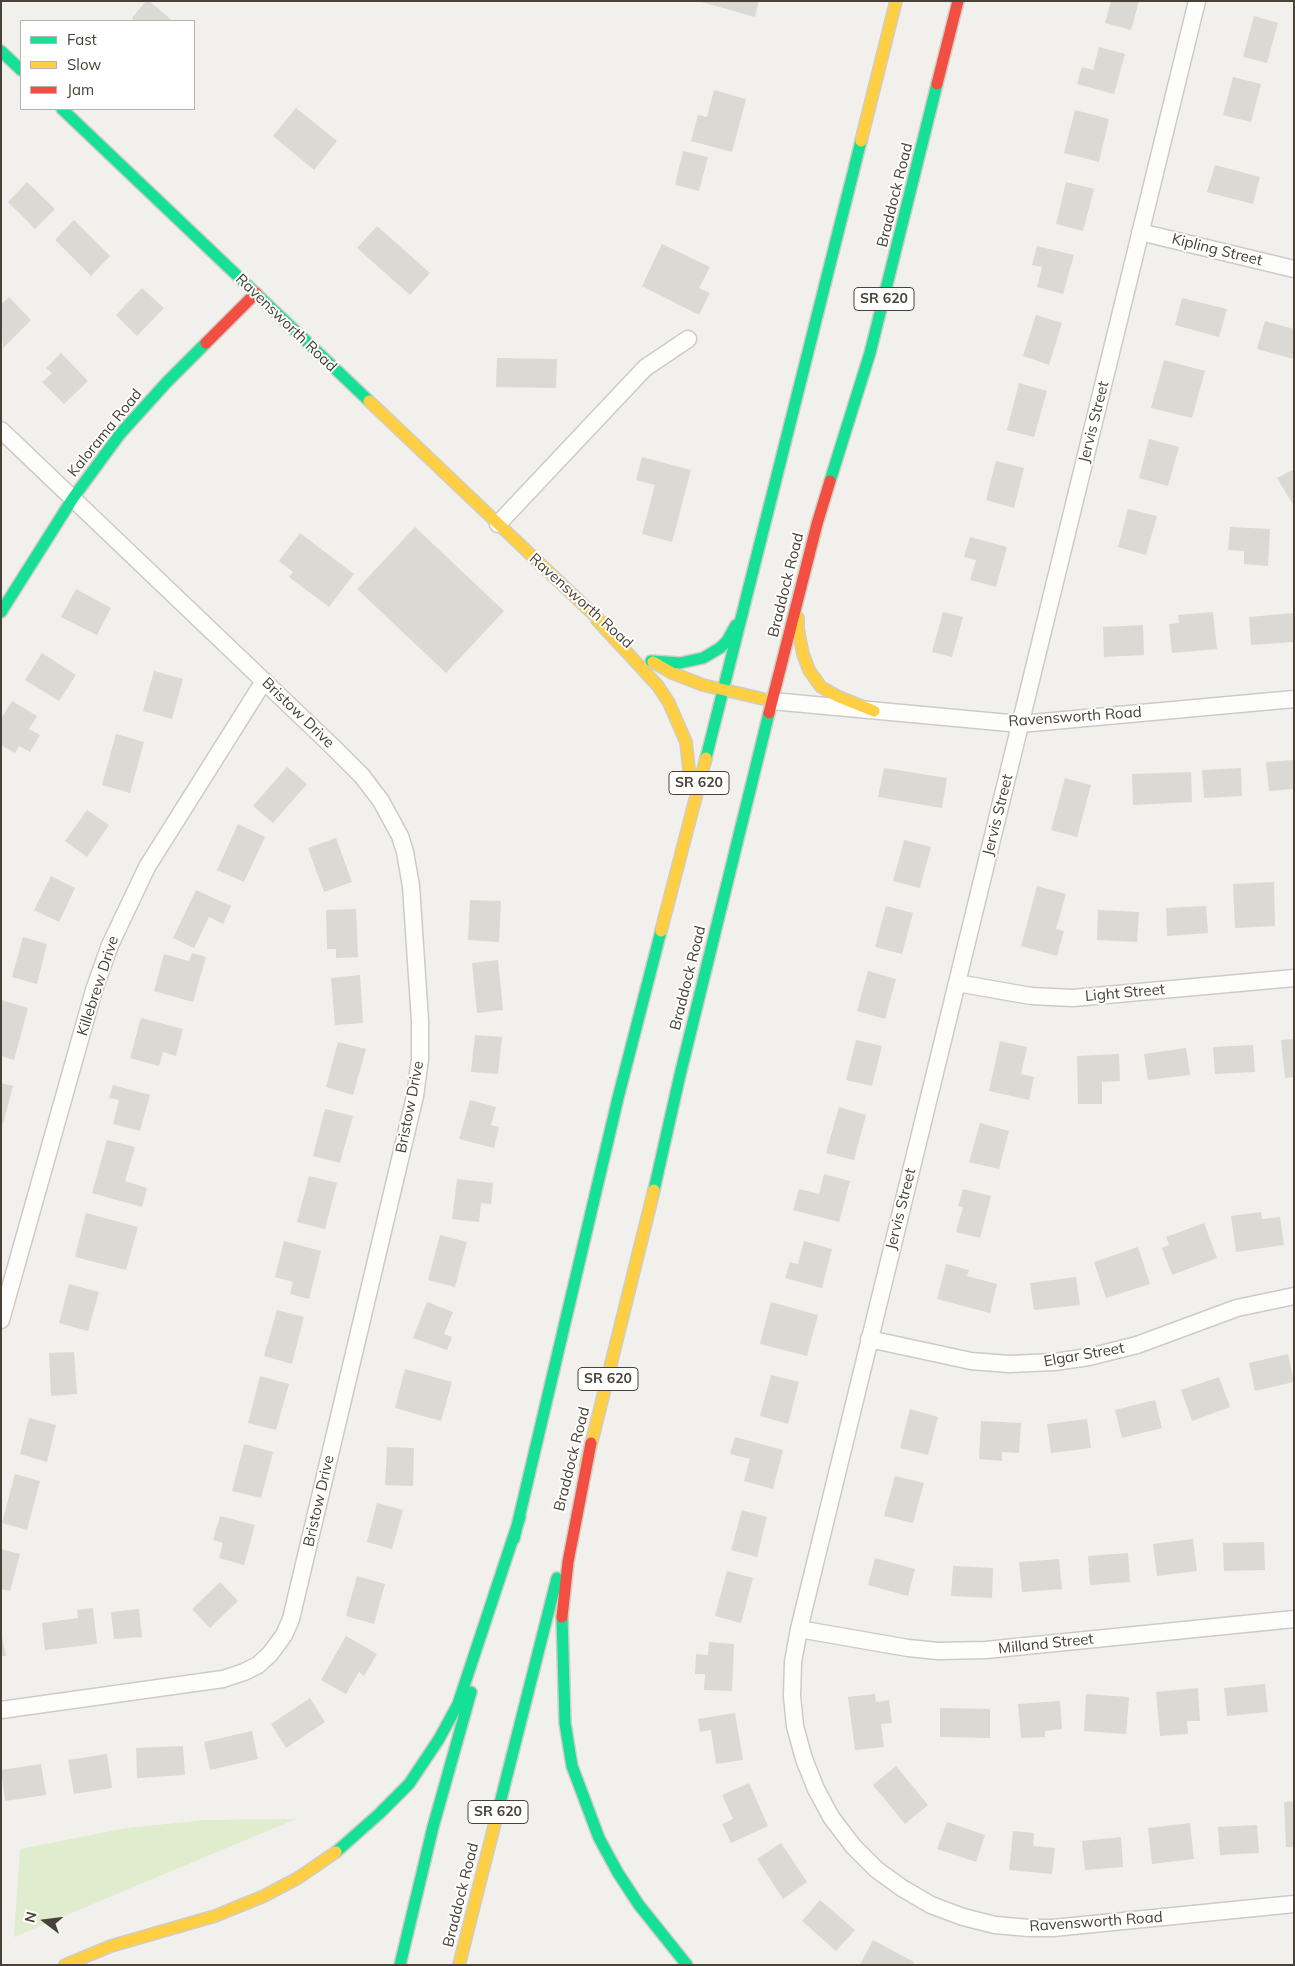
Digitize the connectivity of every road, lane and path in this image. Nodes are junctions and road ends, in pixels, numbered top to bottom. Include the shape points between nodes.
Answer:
1 (896, 1) edge
2 (958, 1) edge
3 (1197, 1) edge
4 (1, 51) edge
5 (20, 69) edge
6 (63, 110) edge
7 (1140, 232) junction
8 (1294, 269) edge
9 (256, 293) junction
10 (688, 339) dead end
11 (1, 430) edge
12 (73, 498) junction
13 (498, 524) junction
14 (799, 594) junction
15 (1, 612) edge
16 (743, 614) junction
17 (597, 620) junction
18 (651, 661) junction
19 (264, 681) junction
20 (723, 690) junction
21 (1294, 699) edge
22 (772, 701) junction
23 (874, 710) junction
24 (1020, 724) junction
25 (675, 875) junction
26 (1294, 978) edge
27 (957, 983) junction
28 (1294, 1296) edge
29 (1, 1320) edge
30 (869, 1339) junction
31 (591, 1443) junction
32 (520, 1517) junction
33 (1294, 1619) edge
34 (798, 1629) junction
35 (1, 1710) edge
36 (1294, 1904) edge
37 (65, 1965) edge
38 (400, 1965) edge
39 (459, 1965) edge
40 (687, 1965) edge

1 - 16 main road, SR 620
2 - 14 main road, Braddock Road / SR 620 via 870,353 817,524
3 - 7 street, Jervis Street
4 - 5 main road
6 - 9 main road, Ravensworth Road
7 - 8 street, Kipling Street
7 - 24 street, Jervis Street
9 - 12 main road, Kalorama Road via 136,415
9 - 13 main road, Ravensworth Road
10 - 13 street via 645,368
11 - 12 street, Bristow Drive
12 - 15 main road, Kalorama Road
12 - 19 street, Bristow Drive
13 - 17 main road, Ravensworth Road
14 - 22 main road, Braddock Road / SR 620
14 - 23 main road via 798,629 809,670 822,687 839,698
16 - 18 main road via 727,641 712,654 680,663
16 - 20 main road, SR 620
17 - 18 main road, Ravensworth Road
17 - 25 main road via 658,686 686,742 688,801
18 - 20 main road, Ravensworth Road via 672,673
19 - 29 street, Killebrew Drive via 147,867 110,946 94,990
19 - 35 street, Bristow Drive via 362,776 381,801 400,836 411,886 420,1021 420,1059 415,1096 291,1619 284,1635 258,1665 223,1679
20 - 22 main road, Ravensworth Road
20 - 25 main road, SR 620
21 - 24 street, Ravensworth Road
22 - 23 street, Ravensworth Road
22 - 31 main road, Braddock Road / SR 620
23 - 24 street, Ravensworth Road
24 - 27 street, Jervis Street
25 - 32 main road, SR 620 via 618,1098
26 - 27 street, Light Street via 1073,998 1031,996
27 - 30 street, Jervis Street
28 - 30 street, Elgar Street via 1237,1308 1137,1345 1054,1362 1009,1364 971,1361
30 - 34 street, Jervis Street
31 - 39 main road, Braddock Road / SR 620
31 - 40 main road via 568,1562 561,1625 565,1723 572,1766 599,1838 618,1873
32 - 37 main road via 458,1704 409,1784 379,1814 334,1853 264,1896 215,1916 111,1946
32 - 38 main road, SR 620 via 433,1827
33 - 34 street, Milland Street via 938,1651
34 - 36 street, Ravensworth Road via 793,1662 795,1726 816,1789 831,1817 859,1852 877,1870 931,1905 995,1925 1053,1928

